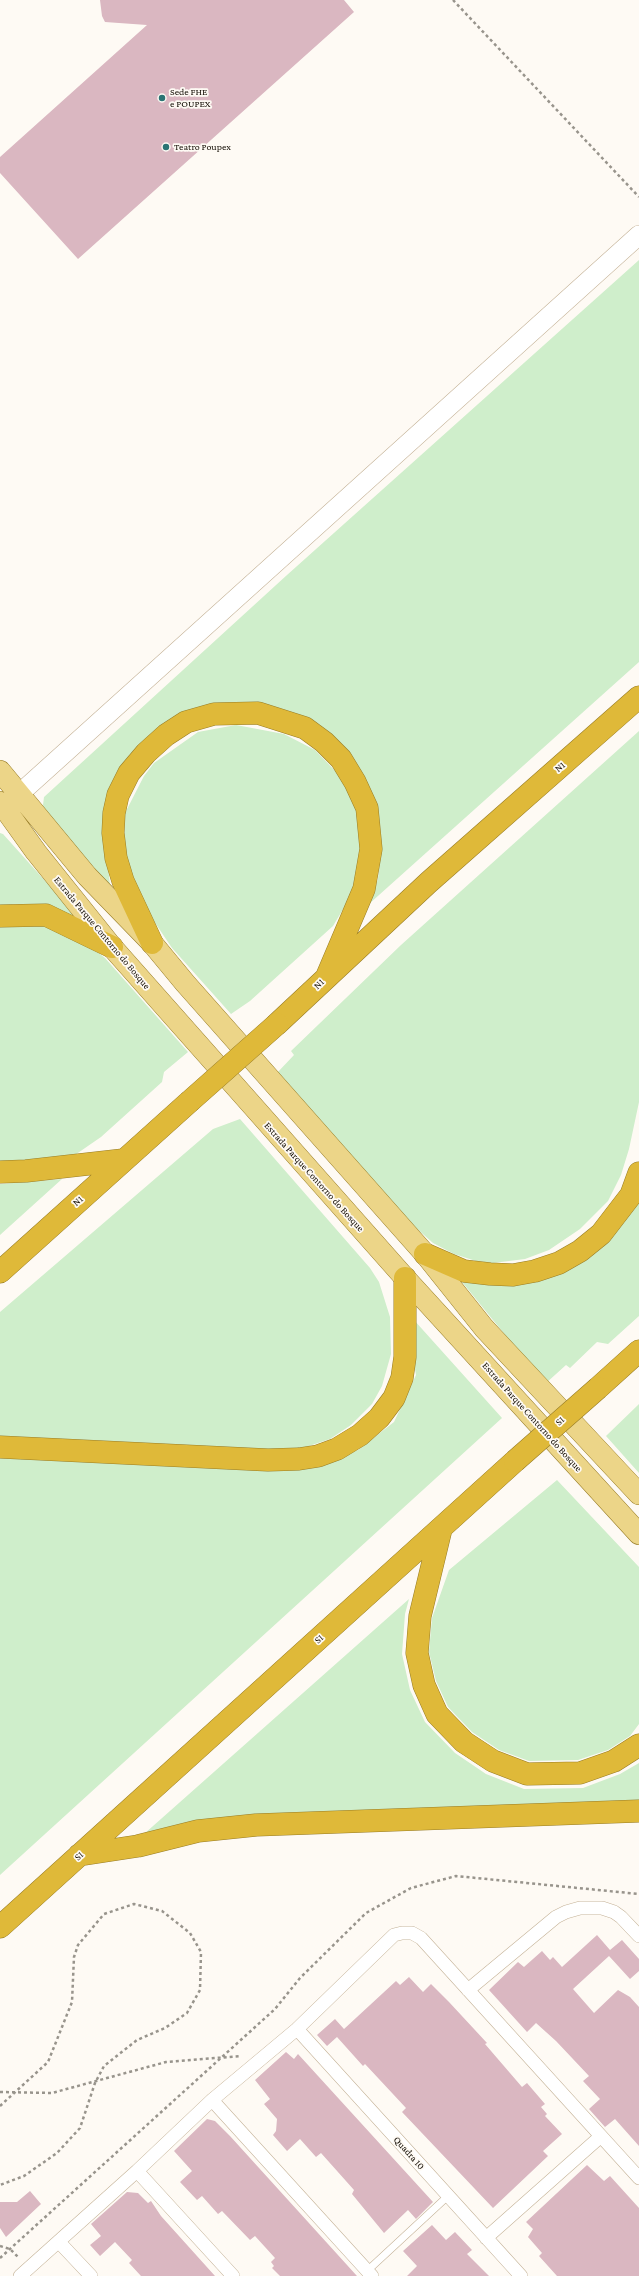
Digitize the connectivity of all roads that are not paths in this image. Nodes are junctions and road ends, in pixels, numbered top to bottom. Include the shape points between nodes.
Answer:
1 (639, 235) edge
2 (639, 697) edge
3 (0, 772) edge
4 (8, 805) edge
5 (0, 916) edge
6 (152, 943) junction
7 (112, 947) junction
8 (327, 976) junction
9 (123, 1160) junction
10 (0, 1172) edge
11 (639, 1173) edge
12 (425, 1254) junction
13 (0, 1272) edge
14 (405, 1278) junction
15 (639, 1351) edge
16 (0, 1447) edge
17 (639, 1494) edge
18 (441, 1529) junction
19 (639, 1534) edge
20 (639, 1746) edge
21 (639, 1812) edge
22 (79, 1855) junction
23 (0, 1927) edge
24 (639, 1936) edge
25 (468, 1990) junction
26 (297, 2029) junction
27 (212, 2100) junction
28 (600, 2137) junction
29 (137, 2171) junction
30 (639, 2178) edge
31 (448, 2196) junction
32 (486, 2238) junction
33 (59, 2242) junction
34 (24, 2272) edge
35 (370, 2273) edge
36 (91, 2276) edge
37 (233, 2276) edge
38 (521, 2276) edge

1 - 4 main road
2 - 8 highway, N1 via 429,882
3 - 4 main road
4 - 6 main road via 87,876
4 - 7 main road, Estrada Parque Contorno do Bosque
5 - 7 highway via 46,915
6 - 8 highway via 123,881 116,858 114,826 118,795 129,773 146,753 186,722 214,714 258,713 305,728 324,742 341,759 367,808 370,849 364,889
6 - 12 main road
7 - 14 main road, Estrada Parque Contorno do Bosque
8 - 9 highway, N1, bridge via 277,1024
9 - 10 highway
9 - 13 highway, N1
11 - 12 highway via 631,1195 601,1234 580,1251 559,1262 535,1271 512,1275 490,1274 464,1271
12 - 17 main road via 484,1328
14 - 16 highway via 405,1357 402,1378 394,1398 379,1418 360,1435 337,1449 318,1456 268,1460
14 - 19 main road, Estrada Parque Contorno do Bosque
15 - 18 highway, S1, bridge
18 - 20 highway via 420,1616 417,1653 424,1685 437,1714 464,1742 493,1761 527,1774 580,1773 614,1761
18 - 22 highway, S1
21 - 22 highway via 256,1825 198,1831 138,1846
22 - 23 highway, S1
24 - 25 street via 621,1917 602,1908 580,1908 566,1912 556,1917
25 - 26 street via 421,1938 412,1933 402,1932 394,1935
25 - 28 street
26 - 27 street
26 - 31 street, Quadra 10
27 - 29 street
27 - 35 street
28 - 30 street
28 - 32 street
29 - 33 street
29 - 37 street
31 - 32 street, Quadra 10
31 - 35 lane
32 - 38 street, Quadra 10
33 - 34 street
33 - 36 street

